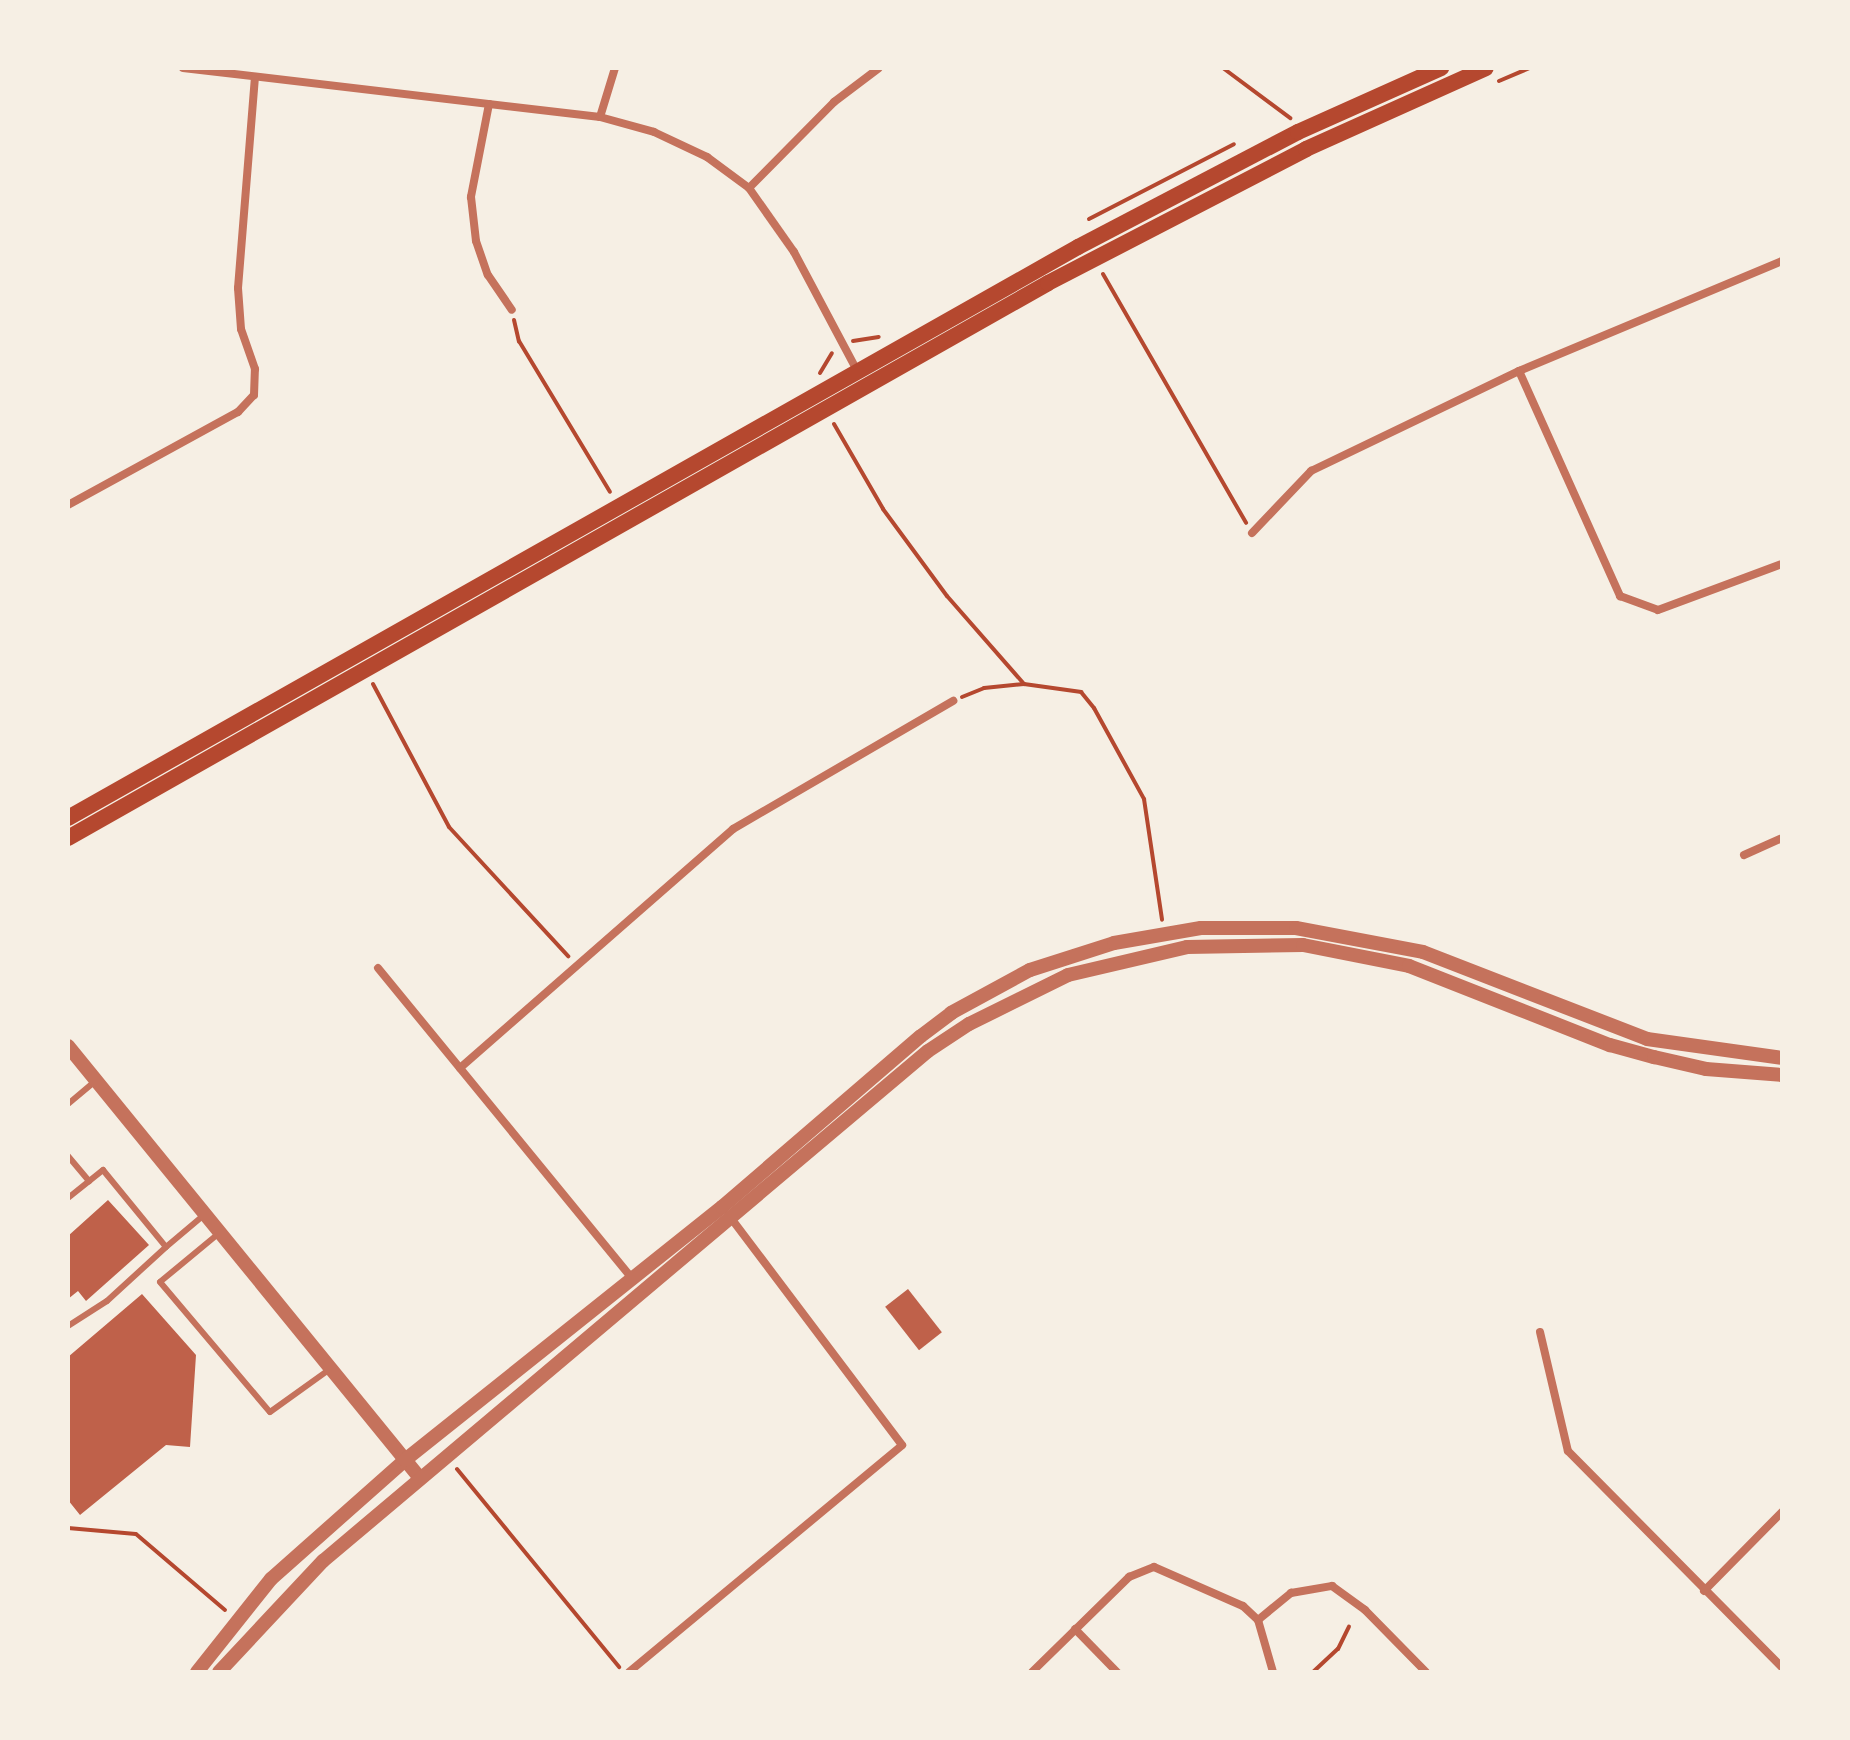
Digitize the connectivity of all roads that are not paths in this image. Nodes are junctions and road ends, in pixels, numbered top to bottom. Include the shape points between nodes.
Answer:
1 (183, 68) edge
2 (615, 68) edge
3 (879, 68) edge
4 (1441, 68) edge
5 (1486, 68) edge
6 (255, 78) junction
7 (489, 104) junction
8 (600, 117) junction
9 (749, 188) junction
10 (1782, 261) edge
11 (512, 310) road end
12 (1519, 371) junction
13 (862, 379) junction
14 (68, 505) edge
15 (1252, 533) road end
16 (1782, 564) edge
17 (953, 701) road end
18 (68, 818) edge
19 (68, 838) edge
20 (1782, 838) edge
21 (1744, 855) dead end
22 (378, 968) dead end
23 (68, 1046) edge
24 (1782, 1058) edge
25 (460, 1068) junction
26 (1782, 1075) edge
27 (94, 1082) junction
28 (68, 1104) edge
29 (68, 1156) edge
30 (89, 1181) junction
31 (68, 1198) edge
32 (722, 1207) junction
33 (204, 1215) junction
34 (732, 1221) junction
35 (219, 1233) junction
36 (166, 1247) junction
37 (631, 1277) junction
38 (646, 1294) junction
39 (68, 1326) edge
40 (1540, 1332) dead end
41 (330, 1369) junction
42 (405, 1460) junction
43 (420, 1478) junction
44 (1782, 1512) edge
45 (1704, 1591) junction
46 (1258, 1620) junction
47 (1075, 1629) junction
48 (1782, 1667) edge
49 (197, 1672) edge
50 (219, 1672) edge
51 (626, 1672) edge
52 (1032, 1672) edge
53 (1117, 1672) edge
54 (1273, 1672) edge
55 (1426, 1672) edge

1 - 6 street
2 - 8 street
3 - 9 street via 834,102
4 - 13 main road via 1193,185
5 - 13 main road via 1200,201
6 - 7 street
6 - 14 street via 238,288 241,329 255,369 254,395 238,412
7 - 8 street
7 - 11 street via 471,197 476,241 488,275
8 - 9 street via 654,132 707,157
9 - 13 street via 794,252
10 - 12 street
12 - 15 street via 1311,471
12 - 16 street via 1620,596 1658,610
13 - 18 main road
13 - 19 main road
17 - 25 street via 733,829
20 - 21 street
22 - 25 street
23 - 27 street
24 - 32 street via 1647,1039 1471,969 1381,941 1255,926 1164,935 1078,953 1030,970 951,1013
25 - 37 street
26 - 34 street via 1706,1069 1610,1045 1409,966 1356,953 1303,945 1187,947 1068,975 969,1024 830,1132
27 - 28 lane
27 - 33 street
29 - 30 lane
30 - 31 lane
30 - 36 lane via 103,1170
32 - 34 street
32 - 37 street
33 - 35 street
33 - 36 lane
34 - 38 street
34 - 51 street via 902,1445
35 - 41 street
35 - 41 lane via 160,1282 270,1412
36 - 39 lane via 107,1301
37 - 38 street
37 - 42 street
38 - 43 street
40 - 45 street via 1568,1451
41 - 42 street
42 - 43 street
42 - 49 street via 271,1579
43 - 50 street via 323,1561
44 - 45 street
45 - 48 street
46 - 47 street via 1243,1606 1154,1567 1129,1577
46 - 54 street
46 - 55 street via 1291,1593 1332,1586 1365,1610
47 - 52 street
47 - 53 street

